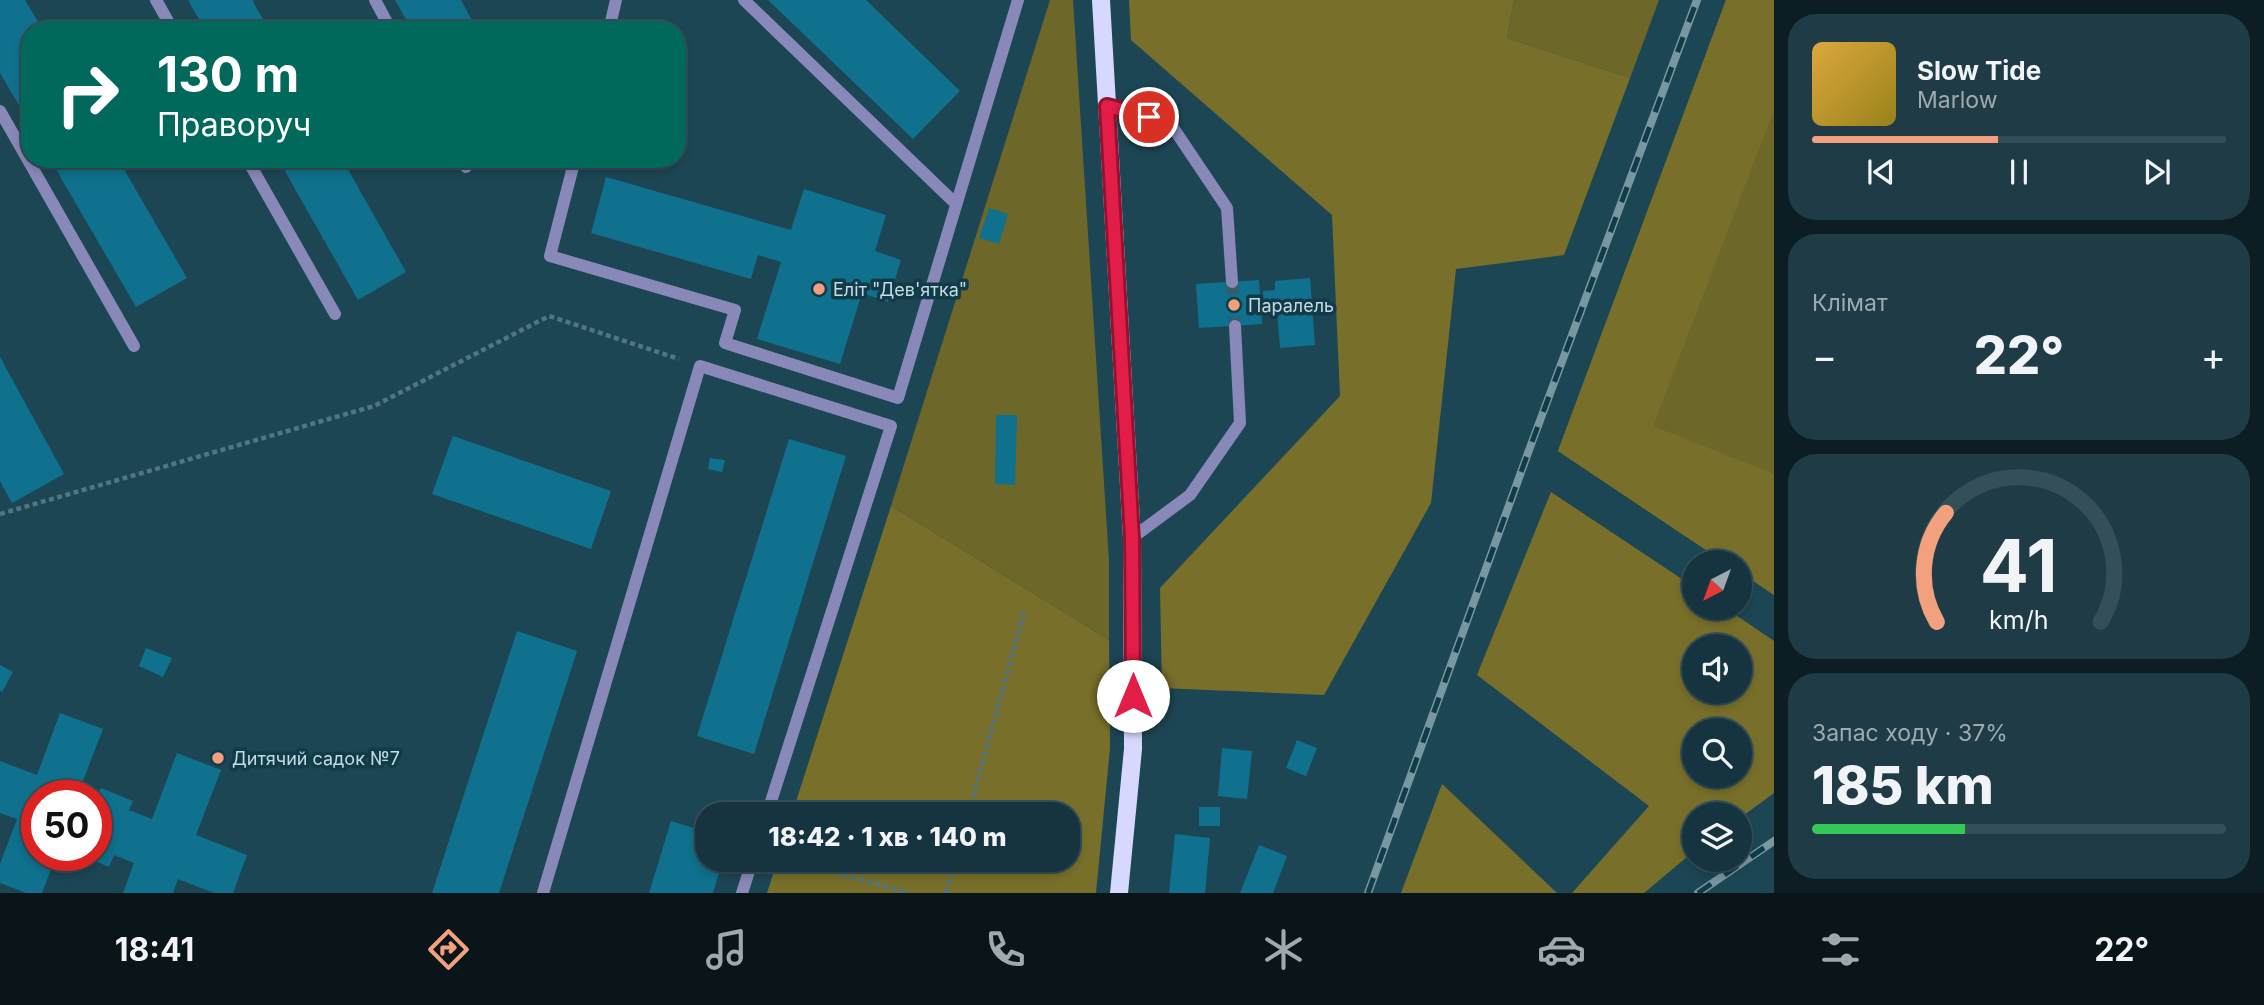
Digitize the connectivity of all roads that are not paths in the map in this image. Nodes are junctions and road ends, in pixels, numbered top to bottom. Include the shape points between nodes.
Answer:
1 (156, 0) edge
2 (375, 0) edge
3 (616, 0) edge
4 (744, 0) edge
5 (1018, 0) edge
6 (1101, 0) edge
7 (168, 21) edge
8 (386, 21) edge
9 (610, 21) edge
10 (1107, 106) junction
11 (0, 111) edge
12 (21, 148) edge
13 (33, 168) edge
14 (252, 168) edge
15 (573, 168) edge
16 (956, 204) junction
17 (1232, 282) tunnel mouth
18 (335, 314) dead end
19 (1235, 326) tunnel mouth
20 (134, 346) dead end
21 (1132, 538) junction
22 (771, 802) edge
23 (749, 872) edge
24 (543, 893) edge
25 (742, 893) edge
26 (1119, 893) edge

1 - 7 lane
2 - 8 lane
3 - 9 lane
4 - 16 lane
5 - 16 lane
6 - 10 main road
10 - 17 lane via 1170,123 1227,208
10 - 21 main road
11 - 12 lane
13 - 20 lane
14 - 18 lane
15 - 16 lane via 551,256 735,310 725,343 898,398
19 - 21 lane via 1241,423 1190,495
21 - 26 main road via 1133,749
22 - 24 lane via 891,426 700,366
23 - 25 lane

